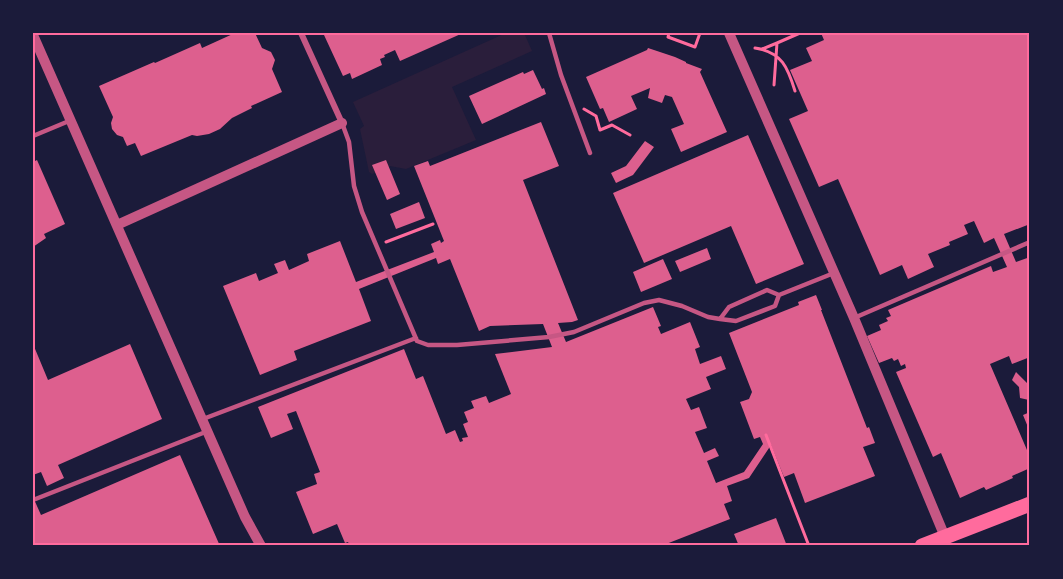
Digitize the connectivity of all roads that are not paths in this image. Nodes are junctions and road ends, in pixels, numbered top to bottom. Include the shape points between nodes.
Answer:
1 (302, 33) edge
2 (549, 33) edge
3 (729, 33) edge
4 (33, 35) edge
5 (71, 120) junction
6 (342, 123) junction
7 (33, 136) edge
8 (590, 153) dead end
9 (117, 225) junction
10 (1030, 242) edge
11 (834, 273) junction
12 (779, 295) junction
13 (854, 318) junction
14 (720, 319) junction
15 (416, 338) junction
16 (202, 419) junction
17 (208, 431) junction
18 (33, 500) edge
19 (1030, 504) edge
20 (947, 541) edge
21 (261, 546) edge
22 (922, 546) edge

1 - 6 street
2 - 8 lane
3 - 11 street
4 - 5 street
5 - 7 lane
5 - 9 street
6 - 9 street
6 - 15 lane via 362,212
9 - 16 street
10 - 13 lane
11 - 12 lane
11 - 13 street
12 - 14 lane via 775,306 736,321
12 - 14 lane via 767,290 729,307
13 - 20 street
14 - 15 lane via 659,300 574,332 549,337 457,345 428,345
15 - 16 lane
16 - 17 street
17 - 18 lane
17 - 21 street
19 - 20 main road
20 - 22 main road

